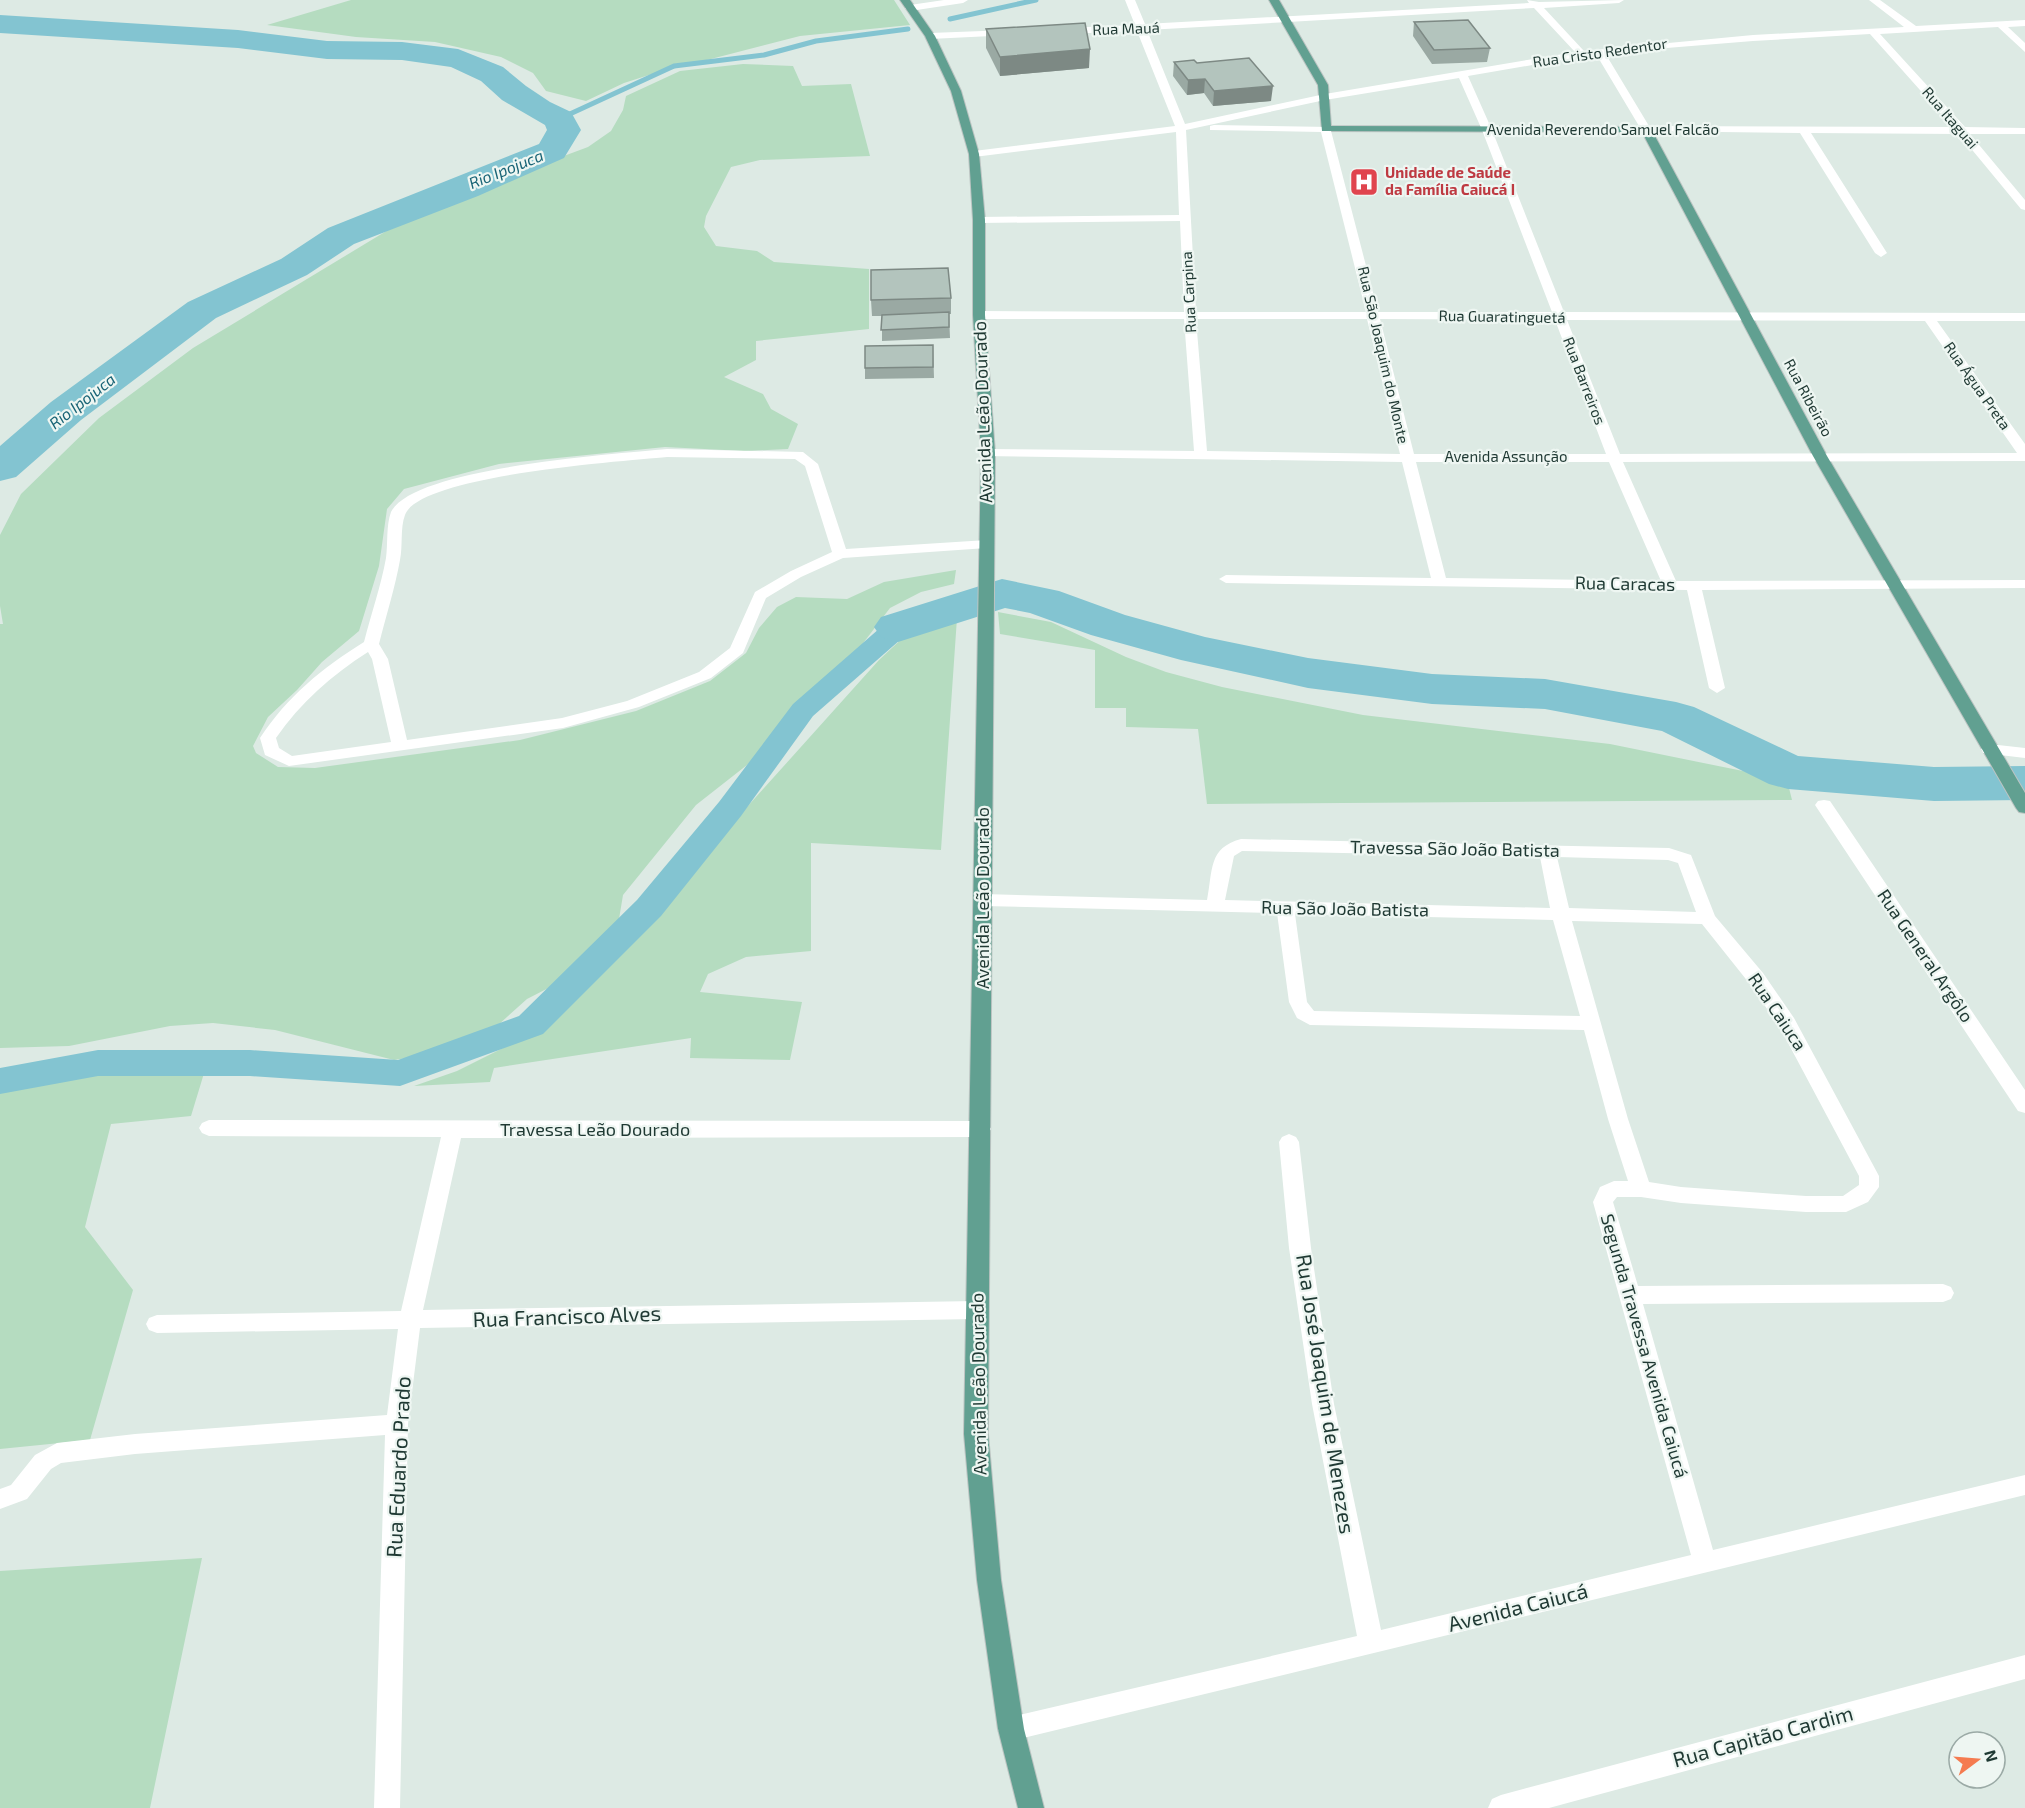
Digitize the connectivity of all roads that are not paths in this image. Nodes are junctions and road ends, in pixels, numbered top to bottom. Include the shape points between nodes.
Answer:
1 (963, 0) edge
2 (1130, 0) edge
3 (1274, 0) edge
4 (1619, 0) edge
5 (1874, 0) edge
6 (1535, 3) edge
7 (907, 4) edge
8 (1287, 21) junction
9 (2025, 23) edge
10 (2000, 24) junction
11 (1142, 28) junction
12 (1912, 28) junction
13 (1872, 31) junction
14 (1048, 32) edge
15 (1024, 33) edge
16 (930, 36) junction
17 (2025, 49) edge
18 (1599, 51) junction
19 (1582, 54) junction
20 (1462, 74) junction
21 (1325, 97) junction
22 (1180, 128) junction
23 (1326, 129) junction
24 (1487, 129) junction
25 (1646, 129) junction
26 (1962, 131) junction
27 (2025, 131) edge
28 (1805, 132) junction
29 (974, 154) junction
30 (2025, 207) edge
31 (1185, 218) junction
32 (980, 220) junction
33 (1881, 253) dead end
34 (979, 315) junction
35 (1374, 315) junction
36 (1190, 316) junction
37 (1746, 316) junction
38 (1560, 317) junction
39 (2025, 317) edge
40 (1929, 318) junction
41 (988, 453) junction
42 (1201, 456) junction
43 (1820, 456) junction
44 (2025, 456) edge
45 (1614, 457) junction
46 (1407, 458) junction
47 (987, 544) junction
48 (840, 554) junction
49 (1226, 579) dead end
50 (1438, 581) junction
51 (2025, 584) edge
52 (1693, 585) junction
53 (1671, 586) junction
54 (1895, 586) junction
55 (371, 644) junction
56 (1717, 688) dead end
57 (400, 746) junction
58 (1991, 753) junction
59 (2025, 753) edge
60 (1824, 805) dead end
61 (2025, 808) edge
62 (1547, 850) junction
63 (1679, 856) joint
64 (983, 900) junction
65 (1215, 906) junction
66 (1285, 908) junction
67 (1561, 915) junction
68 (1707, 918) junction
69 (1592, 1023) junction
70 (2025, 1107) edge
71 (208, 1128) dead end
72 (981, 1128) junction
73 (453, 1130) junction
74 (1289, 1142) dead end
75 (1641, 1189) junction
76 (1942, 1293) dead end
77 (1629, 1295) junction
78 (977, 1310) junction
79 (410, 1321) junction
80 (157, 1324) dead end
81 (397, 1424) junction
82 (2025, 1485) edge
83 (0, 1499) edge
84 (1705, 1563) junction
85 (1371, 1644) junction
86 (2025, 1667) edge
87 (1011, 1729) junction
88 (387, 1808) edge
89 (1030, 1808) edge
90 (1501, 1808) edge

1 - 7 street
2 - 11 street, Rua Carpina
3 - 8 main road
4 - 6 street, Rua Mauá
5 - 12 street
6 - 8 street, Rua Mauá
6 - 19 street
7 - 16 main road, Avenida Leão Dourado
8 - 11 street, Rua Mauá
8 - 21 main road via 1323,85
9 - 10 street, Rua Cristo Redentor
10 - 12 street, Rua Cristo Redentor
10 - 17 street
11 - 14 street, Rua Mauá
11 - 22 street, Rua Carpina
12 - 13 street, Rua Cristo Redentor
13 - 18 street, Rua Cristo Redentor
13 - 26 street, Rua Itaguai
15 - 16 street
16 - 29 main road, Avenida Leão Dourado via 956,91
18 - 19 street, Rua Cristo Redentor
18 - 25 street, Rua Ribeirão
19 - 20 street, Rua Cristo Redentor
20 - 21 street, Rua Cristo Redentor
20 - 24 street, Rua Barreiros
21 - 22 street, Rua Cristo Redentor
21 - 23 main road
22 - 23 street, Avenida Reverendo Samuel Falcão
22 - 29 street
22 - 31 street, Rua Carpina
23 - 24 main road, Avenida Reverendo Samuel Falcão
23 - 35 street, Rua São Joaquim do Monte
24 - 25 main road, Avenida Reverendo Samuel Falcão
24 - 38 street, Rua Barreiros
25 - 28 street, Avenida Reverendo Samuel Falcão
25 - 37 main road, Rua Ribeirão
26 - 27 street, Avenida Reverendo Samuel Falcão
26 - 28 street, Avenida Reverendo Samuel Falcão
26 - 30 street, Rua Itaguai
28 - 33 street
29 - 32 main road, Avenida Leão Dourado
31 - 32 street
31 - 36 street, Rua Carpina
32 - 34 main road, Avenida Leão Dourado
34 - 36 street, Rua Guaratinguetá
34 - 41 main road, Avenida Leão Dourado
35 - 36 street, Rua Guaratinguetá
35 - 38 street, Rua Guaratinguetá
35 - 46 street, Rua São Joaquim do Monte
36 - 42 street, Rua Carpina
37 - 38 street, Rua Guaratinguetá
37 - 40 street, Rua Guaratinguetá
37 - 43 main road, Rua Ribeirão
38 - 45 street, Rua Barreiros
39 - 40 street, Rua Guaratinguetá
40 - 44 street, Rua Água Preta
41 - 42 street, Avenida Assunção
41 - 47 main road, Avenida Leão Dourado
42 - 46 street, Avenida Assunção
43 - 44 street, Avenida Assunção
43 - 45 street, Avenida Assunção
43 - 54 main road, Rua Ribeirão
45 - 46 street, Avenida Assunção
45 - 53 street, Rua Barreiros
46 - 50 street, Rua São Joaquim do Monte
47 - 48 street
47 - 64 main road, Avenida Leão Dourado
48 - 55 street via 811,464 798,455 667,453 511,469 424,492 410,499 398,513 393,559
48 - 57 street via 760,595 737,650 705,675 633,704 563,723
49 - 50 street, Rua Caracas
50 - 53 street, Rua Caracas
51 - 54 street, Rua Caracas
52 - 53 street, Rua Caracas
52 - 54 street, Rua Caracas
52 - 56 street
54 - 58 main road, Rua Ribeirão
55 - 57 street via 380,659
55 - 57 street via 339,664 283,714 268,738 271,751 289,761
58 - 59 street
58 - 61 main road, Rua Ribeirão
60 - 70 street, Rua General Argôlo
62 - 63 street, Travessa São João Batista
62 - 65 street, Travessa São João Batista via 1254,845 1231,848 1225,855
62 - 67 street
63 - 68 street, Rua Caiuca via 1685,859
64 - 65 street, Rua São João Batista
64 - 72 main road, Avenida Leão Dourado
65 - 66 street, Rua São João Batista
66 - 67 street, Rua São João Batista
66 - 69 street via 1298,1002 1310,1018
67 - 68 street, Rua São João Batista
67 - 69 street
68 - 75 street, Rua Caiuca via 1787,1023 1869,1176 1869,1187 1845,1204 1681,1195
69 - 75 street
71 - 73 street, Travessa Leão Dourado
72 - 73 street, Travessa Leão Dourado
72 - 78 main road, Avenida Leão Dourado
73 - 79 street, Rua Eduardo Prado
74 - 85 street, Rua José Joaquim de Menezes via 1323,1404
75 - 77 street, Segunda Travessa Avenida Caiucá via 1614,1189 1606,1193 1603,1202
76 - 77 street
77 - 84 street, Segunda Travessa Avenida Caiucá
78 - 79 street, Rua Francisco Alves
78 - 87 main road, Avenida Leão Dourado via 976,1434 989,1580
79 - 80 street, Rua Francisco Alves
79 - 81 street, Rua Eduardo Prado
81 - 83 street via 57,1453 43,1462 20,1492
81 - 88 street, Rua Eduardo Prado
82 - 84 street, Avenida Caiucá
84 - 85 street, Avenida Caiucá
85 - 87 street, Avenida Caiucá
86 - 90 street, Rua Capitão Cardim
87 - 89 main road, Avenida Leão Dourado

